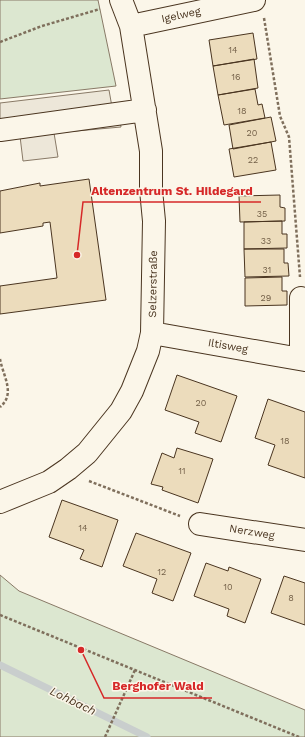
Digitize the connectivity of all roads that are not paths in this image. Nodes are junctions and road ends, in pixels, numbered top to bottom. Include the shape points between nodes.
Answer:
1 (254, 0) edge
2 (121, 1) edge
3 (132, 26) junction
4 (146, 110) junction
5 (0, 130) edge
6 (301, 298) road end
7 (152, 333) junction
8 (303, 359) edge
9 (0, 502) edge
10 (200, 524) road end
11 (305, 540) edge

1 - 3 street, Igelweg
2 - 3 street, Selzerstraße
3 - 4 street, Selzerstraße
4 - 5 street
4 - 7 street, Selzerstraße via 151,151 154,221
6 - 8 street
7 - 8 street, Iltisweg
7 - 9 street, Selzerstraße via 142,369 132,391 121,411 87,453 49,482
10 - 11 street, Nerzweg

